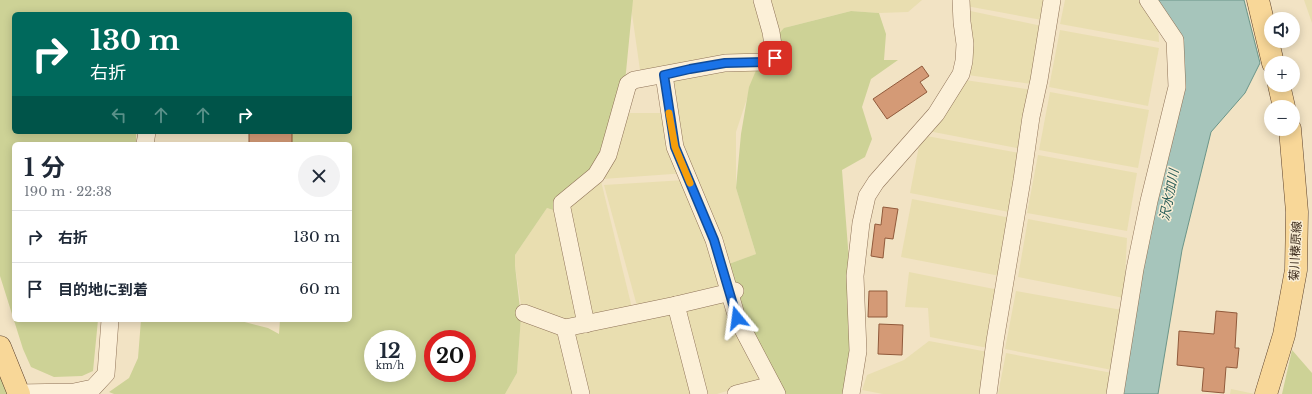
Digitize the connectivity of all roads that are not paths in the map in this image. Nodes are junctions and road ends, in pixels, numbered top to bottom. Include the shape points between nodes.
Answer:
1 (762, 0) edge
2 (961, 0) edge
3 (1052, 0) edge
4 (1148, 0) edge
5 (1258, 0) edge
6 (1271, 56) edge
7 (664, 75) junction
8 (1291, 136) edge
9 (733, 292) junction
10 (676, 305) junction
11 (524, 313) dead end
12 (110, 322) edge
13 (586, 324) junction
14 (565, 328) junction
15 (0, 347) edge
16 (774, 389) edge
17 (19, 393) edge
18 (581, 394) edge
19 (699, 394) edge
20 (736, 394) edge
21 (851, 394) edge
22 (988, 394) edge
23 (1115, 394) edge
24 (1266, 394) edge

1 - 7 street via 775,58 769,62 725,63
2 - 21 street via 965,44 961,74 936,114 876,182 867,196 855,276 858,351
3 - 22 street
4 - 23 street via 1175,40 1177,87 1149,201
5 - 6 main road
7 - 9 street via 675,147
7 - 13 street via 634,80 628,84 608,155 596,175 562,203
8 - 24 main road, 菊川榛原線 via 1297,212 1296,270 1284,335
9 - 10 street
9 - 16 street via 737,318
10 - 13 street
10 - 19 street
11 - 14 street
12 - 17 street via 106,374 93,388 74,392
13 - 14 street
14 - 18 street
15 - 17 main road
16 - 20 street

